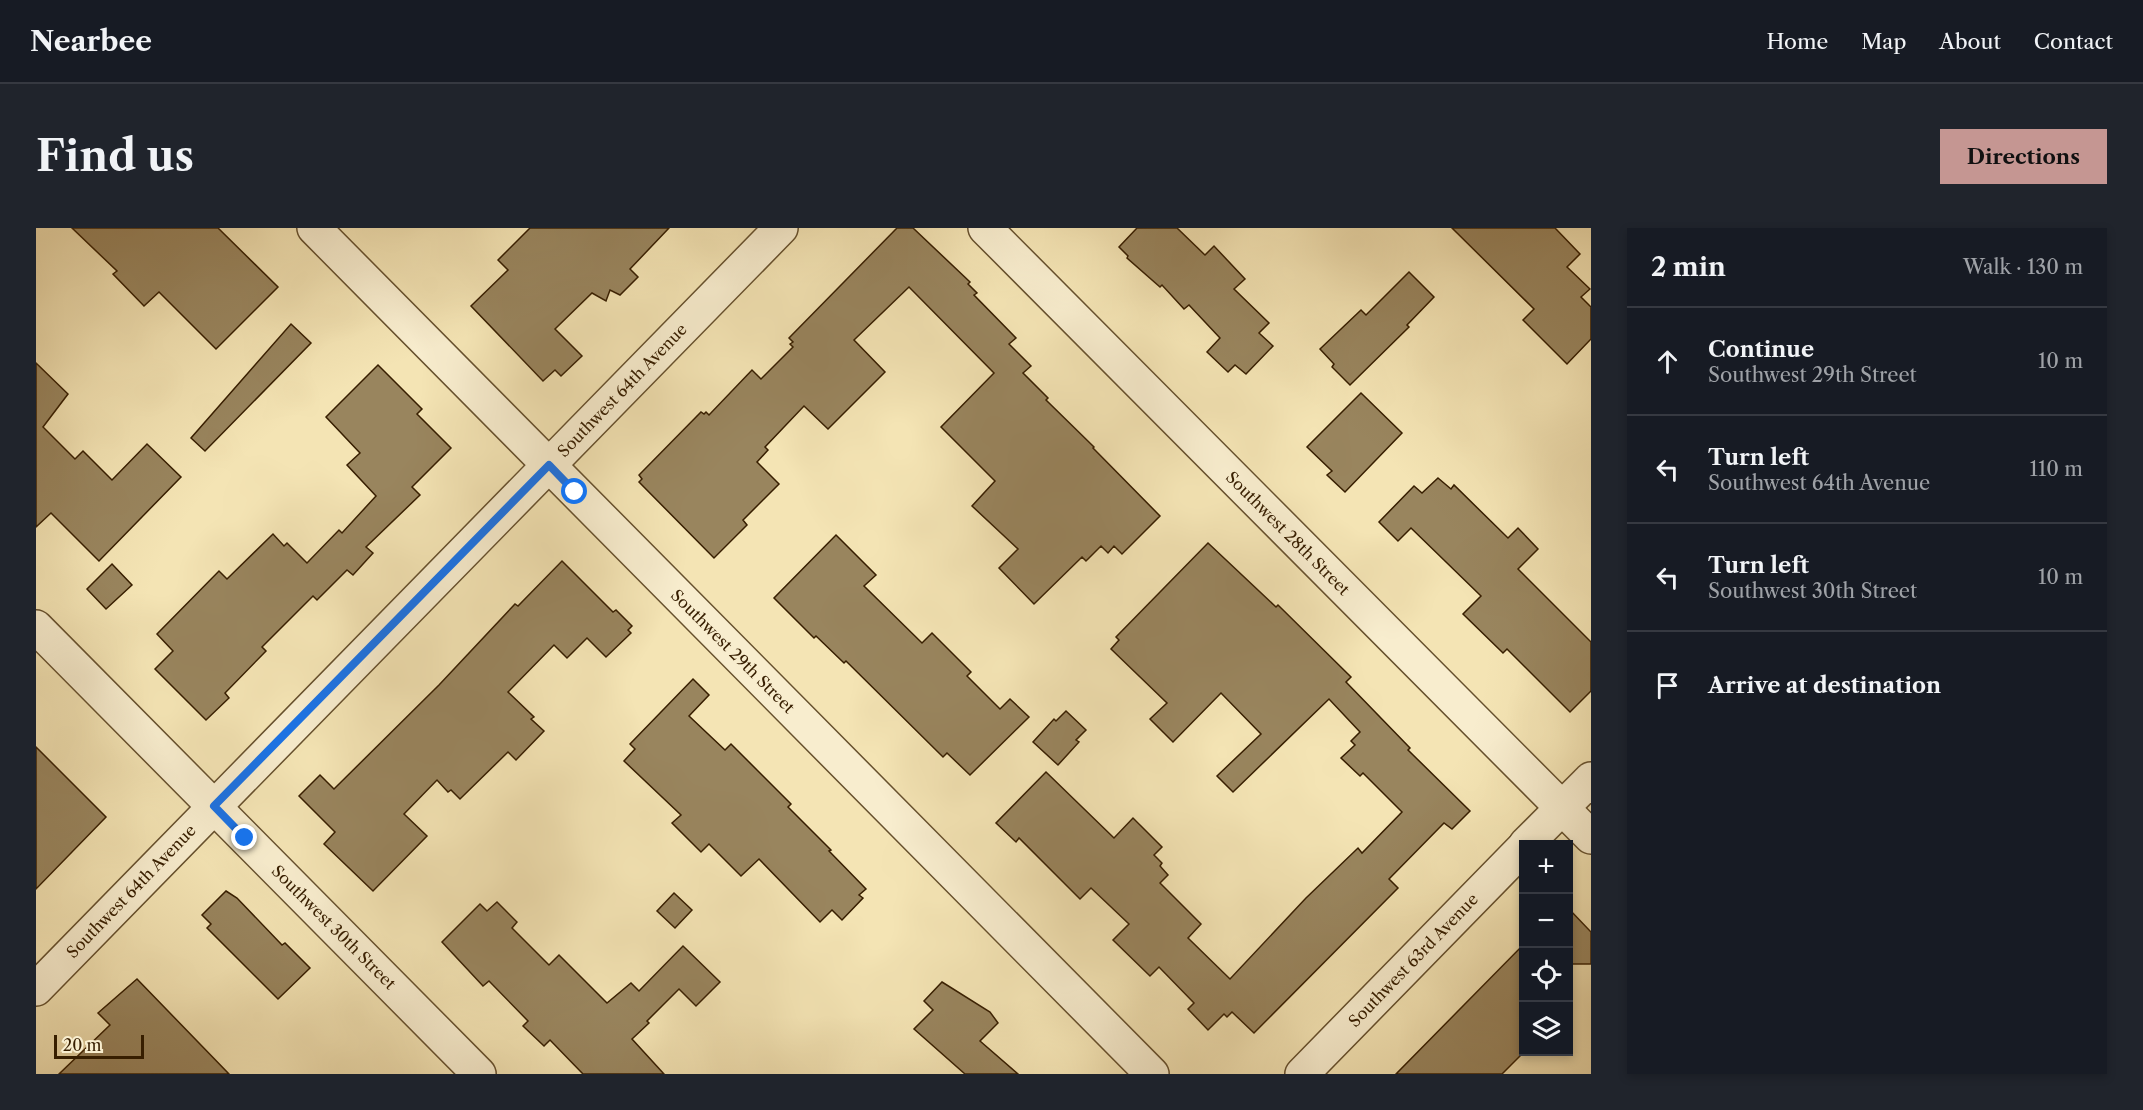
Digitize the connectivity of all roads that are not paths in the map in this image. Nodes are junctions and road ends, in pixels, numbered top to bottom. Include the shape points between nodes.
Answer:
1 (314, 228) edge
2 (781, 228) edge
3 (985, 228) edge
4 (549, 465) junction
5 (36, 627) edge
6 (1591, 779) edge
7 (214, 806) junction
8 (1562, 808) junction
9 (1591, 837) edge
10 (1531, 840) edge
11 (1519, 852) edge
12 (36, 989) edge
13 (479, 1074) edge
14 (1152, 1074) edge
15 (1302, 1074) edge

1 - 4 street, Southwest 29th Street
2 - 4 street, Southwest 64th Avenue
3 - 8 street, Southwest 28th Street
4 - 7 street, Southwest 64th Avenue
4 - 14 street, Southwest 29th Street
5 - 7 street, Southwest 30th Street
6 - 8 street, Southwest 63rd Avenue
7 - 12 street, Southwest 64th Avenue
7 - 13 street, Southwest 30th Street
8 - 9 street, Southwest 28th Street
8 - 10 street, Southwest 63rd Avenue
11 - 15 street, Southwest 63rd Avenue

